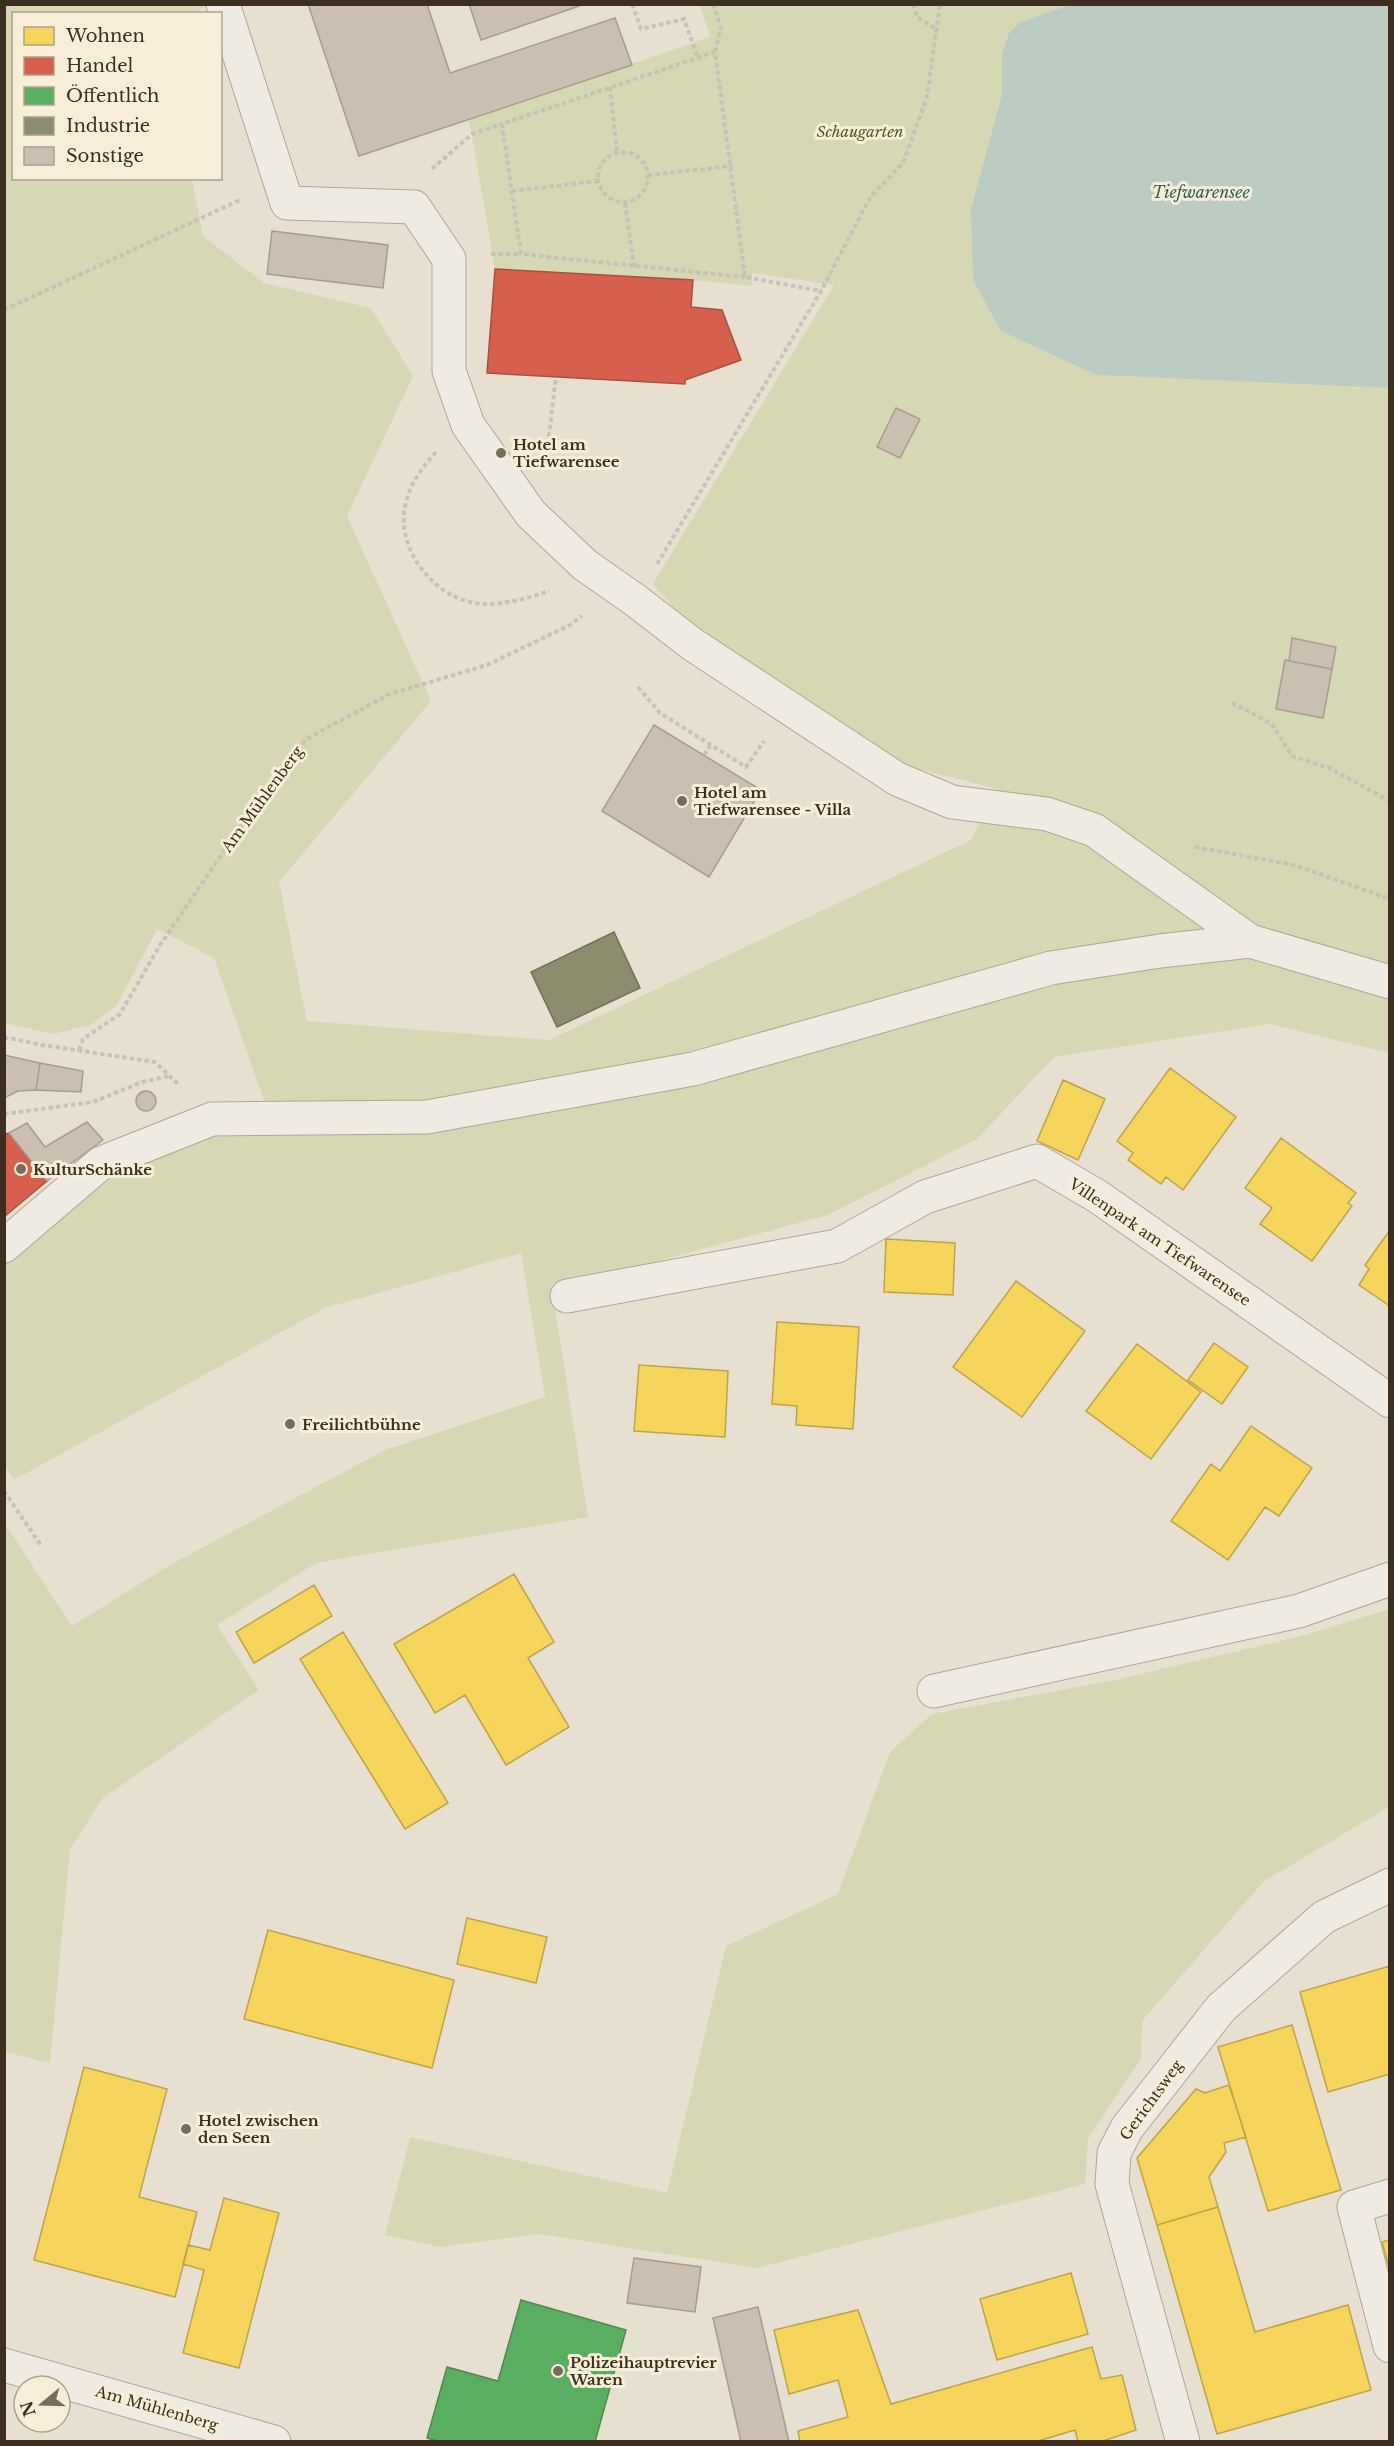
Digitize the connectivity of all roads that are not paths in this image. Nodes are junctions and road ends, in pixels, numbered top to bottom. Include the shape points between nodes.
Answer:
1 (224, 4) edge
2 (1250, 941) junction
3 (1389, 982) edge
4 (4, 1246) edge
5 (567, 1296) dead end
6 (1389, 1401) edge
7 (1389, 1579) edge
8 (934, 1691) dead end
9 (1389, 1885) edge
10 (1389, 2196) edge
11 (1389, 2346) edge
12 (4, 2365) edge
13 (274, 2442) edge
14 (1183, 2442) edge

1 - 2 street via 287,203 414,207 449,259 449,370 468,425 531,514 585,565 692,644 897,779 952,802 1047,814 1094,830
2 - 3 street
2 - 4 street via 1051,968 693,1069 427,1117 212,1119 101,1164
5 - 6 street, Villenpark am Tiefwarensee via 837,1246 925,1197 1037,1161 1097,1196
7 - 8 street via 1299,1611
9 - 14 street, Gerichtsweg via 1324,1917 1221,2008 1127,2128 1114,2152 1112,2184
10 - 11 street via 1354,2207
12 - 13 street, Am Mühlenberg

